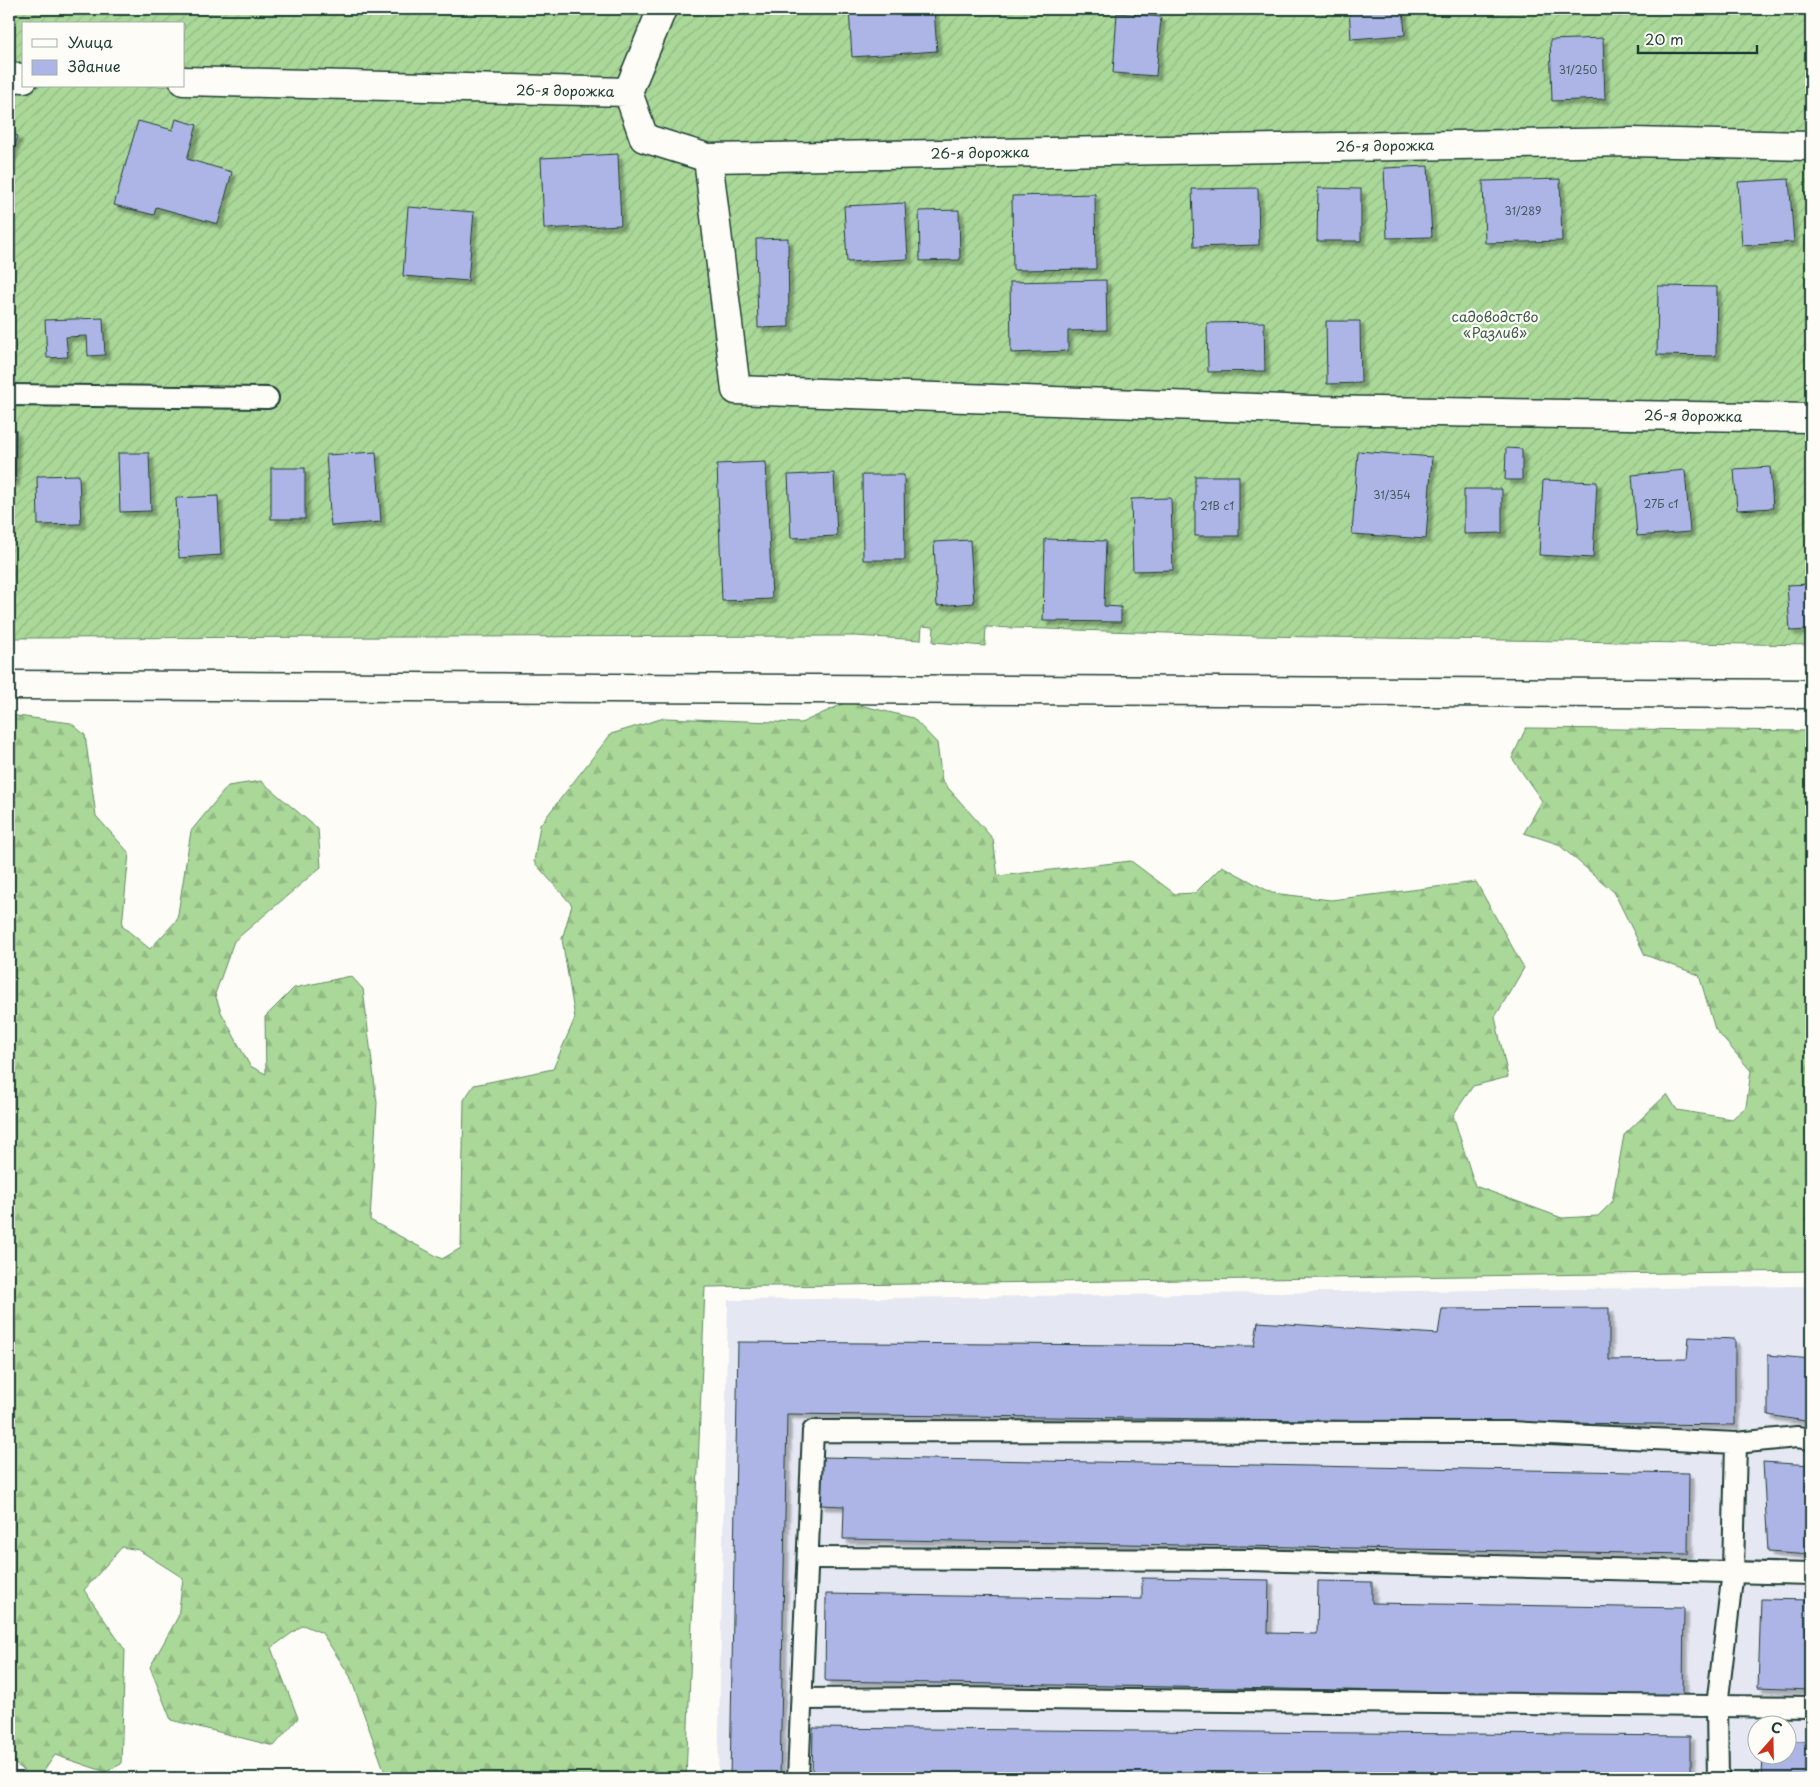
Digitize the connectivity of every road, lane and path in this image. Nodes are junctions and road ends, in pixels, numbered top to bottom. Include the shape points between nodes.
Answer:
1 (662, 9) edge
2 (9, 77) edge
3 (22, 78) edge
4 (185, 82) edge
5 (628, 92) junction
6 (1811, 146) edge
7 (708, 158) junction
8 (9, 395) edge
9 (268, 398) dead end
10 (1811, 418) edge
11 (9, 685) edge
12 (1811, 694) edge
13 (1811, 1439) edge
14 (1736, 1443) junction
15 (808, 1558) junction
16 (1733, 1571) junction
17 (1811, 1574) edge
18 (802, 1699) junction
19 (1717, 1706) junction
20 (1811, 1707) edge
21 (798, 1778) edge
22 (1718, 1778) edge

1 - 5 street
2 - 3 street
4 - 5 street, 26-я дорожка
5 - 7 street, 26-я дорожка via 644,138
6 - 7 street, 26-я дорожка via 1630,142
7 - 10 street, 26-я дорожка via 736,390 1311,410
8 - 9 lane
11 - 12 street
13 - 14 lane via 1797,1437
14 - 15 lane via 1510,1432 813,1431
14 - 16 lane
15 - 16 lane via 1248,1560
15 - 18 lane
16 - 17 lane
16 - 19 lane
18 - 19 lane
18 - 21 lane
19 - 20 lane
19 - 22 lane

